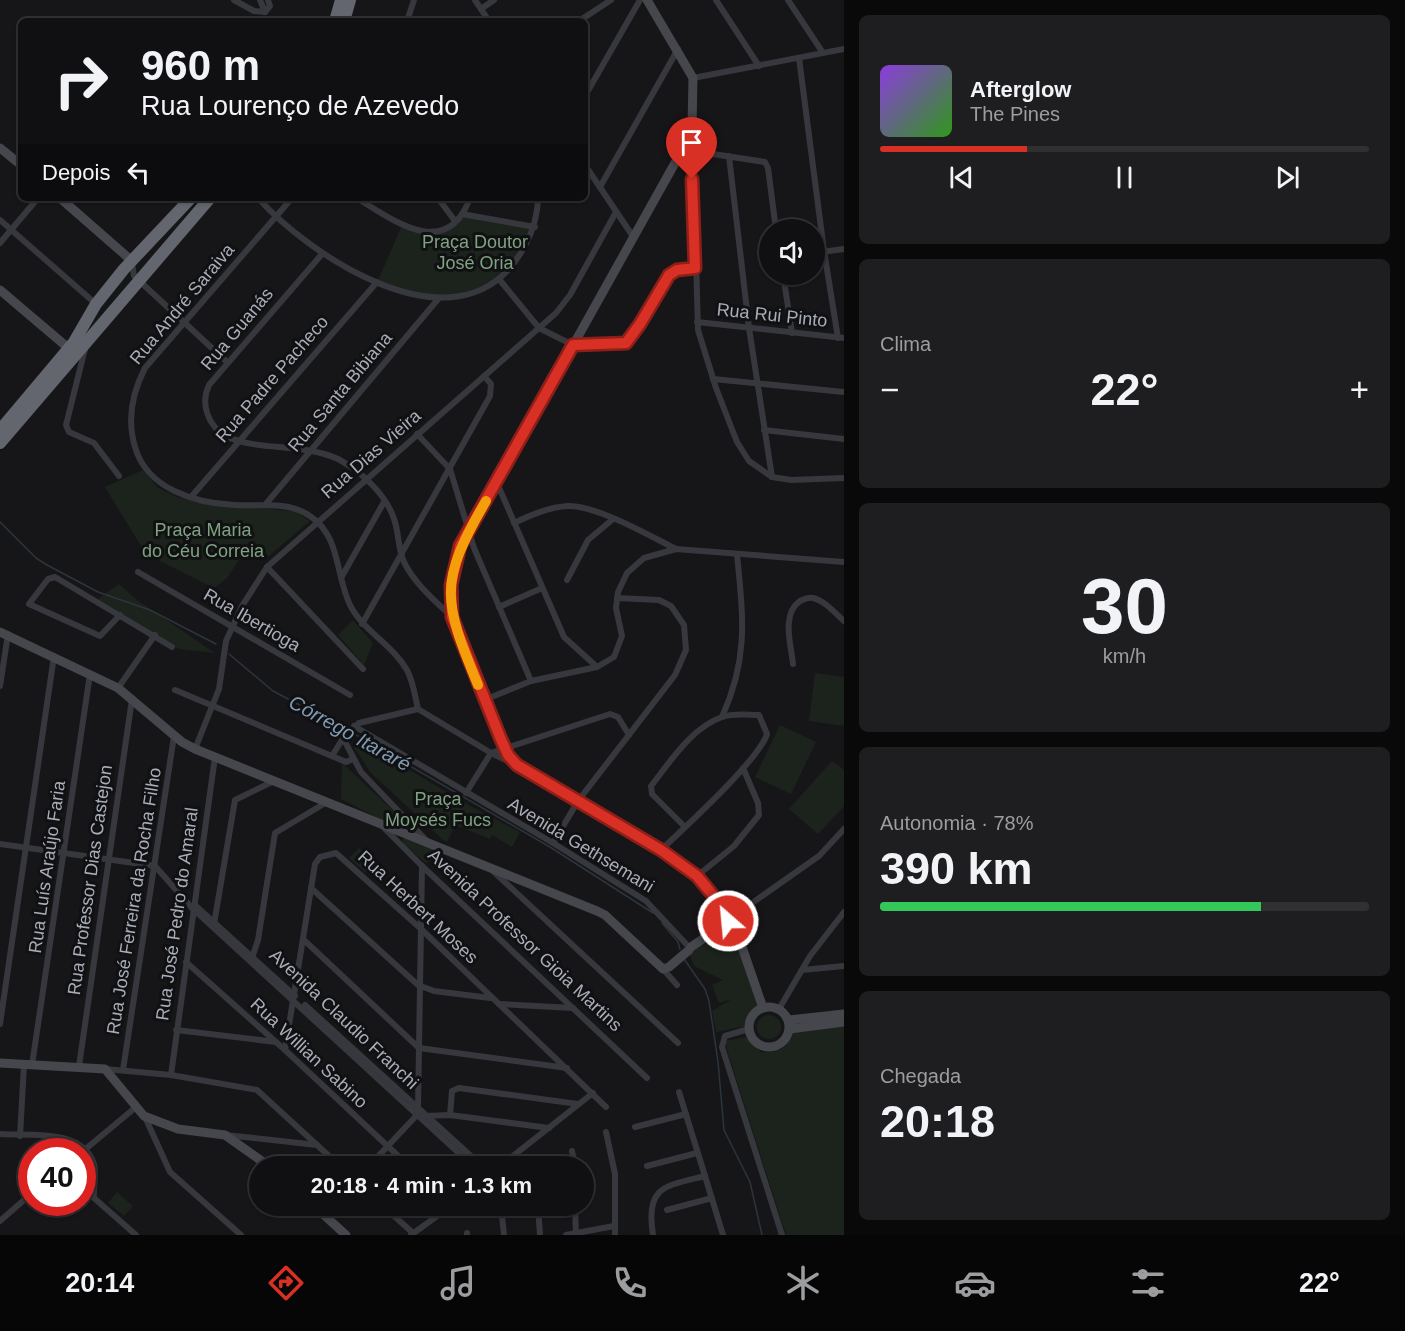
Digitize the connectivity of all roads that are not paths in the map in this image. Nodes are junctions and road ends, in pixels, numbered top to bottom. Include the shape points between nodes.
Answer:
1 (234, 0) edge
2 (260, 0) edge
3 (341, 0) edge
4 (350, 0) edge
5 (414, 0) edge
6 (475, 0) edge
7 (494, 0) edge
8 (611, 0) edge
9 (640, 0) edge
10 (646, 0) edge
11 (716, 0) edge
12 (788, 0) edge
13 (270, 2) edge
14 (481, 9) junction
15 (265, 12) junction
16 (409, 13) junction
17 (336, 18) edge
18 (345, 18) edge
19 (408, 18) edge
20 (412, 18) edge
21 (487, 18) edge
22 (584, 18) edge
23 (678, 49) junction
24 (844, 49) edge
25 (824, 53) junction
26 (799, 58) junction
27 (759, 66) junction
28 (693, 78) junction
29 (588, 91) edge
30 (0, 148) edge
31 (690, 148) junction
32 (729, 156) junction
33 (18, 163) edge
34 (588, 169) edge
35 (600, 187) junction
36 (35, 201) edge
37 (63, 201) edge
38 (189, 201) edge
39 (207, 201) edge
40 (261, 201) edge
41 (289, 201) edge
42 (362, 201) edge
43 (440, 201) edge
44 (468, 201) edge
45 (538, 201) edge
46 (616, 212) junction
47 (462, 214) junction
48 (275, 217) junction
49 (774, 219) edge
50 (820, 219) edge
51 (0, 220) edge
52 (455, 220) junction
53 (535, 227) junction
54 (11, 230) junction
55 (634, 238) junction
56 (0, 243) edge
57 (844, 249) edge
58 (825, 251) edge
59 (322, 254) junction
60 (825, 256) edge
61 (695, 268) junction
62 (132, 272) junction
63 (499, 279) junction
64 (377, 282) junction
65 (785, 285) edge
66 (0, 290) edge
67 (439, 298) junction
68 (96, 304) junction
69 (183, 322) junction
70 (697, 322) junction
71 (539, 327) junction
72 (749, 328) junction
73 (792, 333) junction
74 (841, 338) edge
75 (573, 345) junction
76 (77, 352) junction
77 (227, 362) junction
78 (484, 376) junction
79 (713, 379) junction
80 (758, 382) junction
81 (844, 392) edge
82 (0, 430) edge
83 (764, 430) junction
84 (417, 434) junction
85 (844, 439) edge
86 (238, 440) junction
87 (0, 443) edge
88 (311, 450) junction
89 (450, 469) junction
90 (119, 476) dead end
91 (772, 477) junction
92 (365, 478) junction
93 (844, 478) edge
94 (497, 483) junction
95 (191, 497) junction
96 (384, 502) junction
97 (265, 505) junction
98 (613, 519) junction
99 (317, 521) junction
100 (514, 523) junction
101 (468, 531) junction
102 (676, 549) junction
103 (737, 554) junction
104 (401, 555) junction
105 (844, 562) edge
106 (267, 567) junction
107 (138, 573) dead end
108 (341, 578) junction
109 (567, 580) dead end
110 (542, 588) junction
111 (617, 598) junction
112 (499, 607) junction
113 (120, 615) junction
114 (452, 617) junction
115 (844, 621) edge
116 (362, 624) junction
117 (233, 626) junction
118 (4, 633) edge
119 (155, 635) junction
120 (172, 646) dead end
121 (54, 656) junction
122 (793, 664) dead end
123 (597, 667) junction
124 (363, 669) dead end
125 (90, 674) junction
126 (531, 681) junction
127 (0, 686) edge
128 (118, 688) junction
129 (175, 690) dead end
130 (350, 695) dead end
131 (132, 699) junction
132 (484, 700) junction
133 (213, 707) junction
134 (418, 709) junction
135 (722, 717) junction
136 (352, 727) junction
137 (174, 735) junction
138 (629, 735) junction
139 (343, 739) junction
140 (504, 747) junction
141 (195, 749) junction
142 (490, 753) junction
143 (332, 756) junction
144 (215, 757) junction
145 (353, 759) junction
146 (517, 765) junction
147 (743, 768) junction
148 (274, 781) junction
149 (466, 793) junction
150 (328, 801) junction
151 (578, 801) junction
152 (685, 827) junction
153 (844, 829) edge
154 (409, 837) junction
155 (553, 843) junction
156 (0, 844) edge
157 (24, 847) junction
158 (661, 850) junction
159 (64, 853) junction
160 (108, 860) junction
161 (155, 866) junction
162 (422, 866) junction
163 (489, 868) junction
164 (697, 876) junction
165 (311, 888) junction
166 (192, 906) junction
167 (844, 912) edge
168 (730, 920) junction
169 (214, 924) junction
170 (420, 928) junction
171 (303, 940) junction
172 (691, 948) junction
173 (252, 958) junction
174 (186, 962) junction
175 (844, 966) edge
176 (663, 969) junction
177 (801, 970) junction
178 (677, 985) dead end
179 (418, 986) junction
180 (294, 998) junction
181 (492, 998) junction
182 (499, 1004) junction
183 (573, 1008) junction
184 (763, 1008) junction
185 (779, 1009) junction
186 (844, 1014) edge
187 (844, 1022) edge
188 (0, 1024) edge
189 (789, 1024) junction
190 (749, 1029) junction
191 (176, 1030) junction
192 (276, 1042) junction
193 (678, 1043) dead end
194 (420, 1048) junction
195 (285, 1050) junction
196 (0, 1063) edge
197 (28, 1065) junction
198 (79, 1066) junction
199 (567, 1068) junction
200 (105, 1069) junction
201 (123, 1071) junction
202 (171, 1075) junction
203 (647, 1078) dead end
204 (679, 1092) dead end
205 (593, 1093) junction
206 (578, 1104) junction
207 (136, 1107) junction
208 (606, 1107) dead end
209 (420, 1114) junction
210 (686, 1114) junction
211 (450, 1115) junction
212 (144, 1116) junction
213 (549, 1128) junction
214 (635, 1128) dead end
215 (606, 1132) dead end
216 (0, 1134) edge
217 (225, 1135) junction
218 (20, 1136) junction
219 (53, 1138) edge
220 (96, 1140) edge
221 (317, 1145) junction
222 (387, 1146) junction
223 (572, 1151) dead end
224 (697, 1153) junction
225 (255, 1156) edge
226 (329, 1156) edge
227 (378, 1156) edge
228 (398, 1156) edge
229 (463, 1156) edge
230 (470, 1156) edge
231 (513, 1156) edge
232 (573, 1156) edge
233 (647, 1166) dead end
234 (705, 1176) junction
235 (712, 1198) junction
236 (96, 1201) edge
237 (18, 1205) edge
238 (667, 1210) dead end
239 (325, 1216) edge
240 (393, 1216) edge
241 (437, 1216) edge
242 (502, 1216) edge
243 (539, 1216) edge
244 (575, 1216) edge
245 (0, 1221) edge
246 (614, 1226) junction
247 (412, 1234) edge
248 (576, 1234) edge
249 (136, 1235) edge
250 (241, 1235) edge
251 (346, 1235) edge
252 (504, 1235) edge
253 (540, 1235) edge
254 (566, 1235) edge
255 (615, 1235) edge
256 (653, 1235) edge
257 (721, 1235) edge
258 (782, 1235) edge

1 - 15 street via 254,11
2 - 15 street
3 - 17 highway
4 - 18 highway
5 - 16 street
6 - 14 street
7 - 14 street
8 - 22 street
9 - 29 street
10 - 23 street
11 - 27 street
12 - 25 street
13 - 15 street
14 - 21 street
16 - 19 street
16 - 20 street
23 - 28 street
23 - 35 street
24 - 25 street
25 - 26 street
26 - 27 street
26 - 50 street
27 - 28 street
28 - 31 street
30 - 33 street
31 - 32 street
31 - 55 street via 680,157
31 - 61 street
32 - 49 street via 767,164
32 - 72 street
34 - 35 street
35 - 46 street
36 - 54 street
37 - 62 street
38 - 62 highway
39 - 62 highway
40 - 48 street
41 - 48 street, Rua André Saraiva
42 - 52 street via 421,233 444,230
43 - 52 street
44 - 47 street
45 - 53 street
46 - 55 street
46 - 71 street, Rua Dias Vieira via 566,300
47 - 52 street
47 - 53 street
48 - 59 street
48 - 69 street, Rua André Saraiva
51 - 54 street
53 - 63 street via 515,262
54 - 56 street
54 - 68 street
55 - 75 street
57 - 58 street
59 - 64 street
59 - 77 street, Rua Guanás
60 - 74 street
61 - 70 street
61 - 75 street via 669,275 626,343
62 - 68 highway
62 - 69 street
62 - 76 highway
63 - 67 street via 472,293
63 - 71 street
64 - 67 street
64 - 86 street, Rua Padre Pacheco
65 - 73 street
66 - 76 street
67 - 88 street, Rua Santa Bibiana
68 - 76 highway
69 - 77 street
69 - 95 street, Rua André Saraiva via 138,381 132,404 132,434 141,462 150,475 173,492
70 - 72 street, Rua Rui Pinto
70 - 79 street
71 - 75 street
71 - 78 street, Rua Dias Vieira
72 - 73 street, Rua Rui Pinto
72 - 80 street
73 - 74 street, Rua Rui Pinto
75 - 94 street
76 - 82 highway
76 - 87 highway
76 - 90 street via 66,425 72,434 94,443
77 - 86 street, Rua Guanás via 206,393 206,409 219,431
78 - 84 street, Rua Dias Vieira
78 - 89 street via 491,384 490,396
79 - 80 street
79 - 91 street via 744,455
80 - 81 street
80 - 83 street
83 - 85 street
83 - 91 street
84 - 89 street
84 - 92 street, Rua Dias Vieira
86 - 88 street, Rua Guanás
86 - 95 street, Rua Padre Pacheco
88 - 92 street, Rua Guanás via 336,459
88 - 97 street, Rua Santa Bibiana
89 - 101 street
89 - 104 street
91 - 93 street
92 - 96 street, Rua Guanás
92 - 99 street, Rua Dias Vieira
94 - 100 street
94 - 101 street
95 - 97 street, Rua André Saraiva via 234,506
96 - 104 street, Rua Guanás via 395,521
96 - 108 street
97 - 99 street, Rua André Saraiva via 298,509
98 - 100 street via 590,509 569,506
98 - 102 street
98 - 109 street via 588,540
99 - 106 street, Rua Dias Vieira
99 - 108 street via 331,539
100 - 110 street
101 - 112 street
101 - 114 street via 453,572
102 - 103 street
102 - 111 street via 644,558 633,566 621,582
103 - 105 street
103 - 135 street via 743,645 739,675
104 - 114 street, Rua Guanás via 411,574
104 - 116 street
106 - 117 street, Rua Dias Vieira
106 - 124 street
107 - 117 street, Rua Ibertioga
108 - 116 street via 349,603
110 - 112 street
110 - 123 street via 564,637
111 - 123 street via 621,644 614,657
111 - 138 street via 659,600 681,616 687,632 683,661
112 - 126 street
113 - 113 street via 100,636 29,604 48,579 55,577
113 - 119 street
114 - 132 street
115 - 122 street via 815,598 808,597 794,606 789,615
116 - 134 street via 404,665
117 - 130 street, Rua Ibertioga
117 - 133 street, Rua Dias Vieira
118 - 121 street
118 - 127 street
119 - 120 street
119 - 128 street
121 - 125 street
121 - 157 street
123 - 126 street
125 - 128 street
125 - 159 street, Rua Luís Araújo Faria
126 - 132 street
128 - 131 street
129 - 133 street
131 - 137 street
131 - 160 street, Rua Professor Dias Castejon
132 - 140 street
133 - 141 street, Rua Dias Vieira
133 - 143 street
134 - 136 street
134 - 142 street
135 - 147 street via 759,715 766,727 765,741
135 - 152 street via 687,742 651,786 652,794
136 - 139 street
136 - 149 street, Avenida Gethsemani
137 - 141 street
137 - 161 street, Rua José Ferreira da Rocha Filho
138 - 140 street via 618,717 610,714
138 - 151 street
139 - 143 street
139 - 145 street, Avenida Professor Gioia Martins
140 - 142 street
140 - 146 street
141 - 144 street
142 - 146 street
142 - 149 street
143 - 145 street via 346,762
144 - 148 street
144 - 166 street, Rua José Pedro do Amaral
145 - 154 street, Avenida Professor Gioia Martins
146 - 151 street
147 - 152 street
147 - 164 street via 759,815 734,846
148 - 150 street
148 - 169 street via 235,800
149 - 155 street, Avenida Gethsemani
150 - 154 street
150 - 173 street via 275,833
151 - 155 street
151 - 158 street
152 - 158 street
153 - 168 street via 819,856
154 - 162 street, Avenida Professor Gioia Martins
154 - 163 street
155 - 172 street, Avenida Gethsemani via 646,901
156 - 157 street
157 - 159 street
157 - 188 street
158 - 164 street
159 - 160 street
159 - 197 street, Rua Luís Araújo Faria
160 - 161 street
160 - 198 street, Rua Professor Dias Castejon
161 - 166 street, Avenida Claudio Franchi
161 - 201 street, Rua José Ferreira da Rocha Filho
162 - 170 street
162 - 183 street, Avenida Professor Gioia Martins
163 - 176 street via 605,915
163 - 193 street
164 - 168 street
165 - 170 street, Rua Herbert Moses via 317,859 339,853
165 - 171 street, Rua Herbert Moses
165 - 179 street
166 - 169 street, Avenida Claudio Franchi
166 - 174 street, Rua José Pedro do Amaral
167 - 177 street
168 - 172 street
168 - 184 street
169 - 173 street, Avenida Claudio Franchi
170 - 179 street
170 - 181 street, Rua Herbert Moses
171 - 180 street, Rua Herbert Moses
171 - 194 street
172 - 176 street
173 - 180 street, Avenida Claudio Franchi
174 - 191 street, Rua José Pedro do Amaral
174 - 192 street, Rua Willian Sabino
175 - 177 street
176 - 178 street
177 - 185 street
179 - 181 street
179 - 194 street
180 - 195 street, Rua Herbert Moses
180 - 209 street, Avenida Claudio Franchi
181 - 182 street, Rua Herbert Moses
182 - 183 street
182 - 199 street, Rua Herbert Moses
183 - 203 street, Avenida Professor Gioia Martins
184 - 185 street
184 - 190 street via 753,1016
185 - 189 street
186 - 189 street
187 - 189 street
189 - 190 street via 783,1042 770,1047 756,1042
190 - 258 street via 725,1036 722,1047
191 - 192 street
191 - 202 street, Rua José Pedro do Amaral
192 - 195 street, Rua Willian Sabino
194 - 199 street
194 - 209 street
195 - 222 street, Rua Willian Sabino
196 - 197 street
197 - 198 street
197 - 218 street, Rua Luís Araújo Faria
198 - 200 street
199 - 205 street, Rua Herbert Moses
200 - 201 street
200 - 207 street
201 - 202 street
202 - 221 street via 257,1090
204 - 210 street
205 - 206 street
205 - 208 street, Rua Herbert Moses
206 - 211 street via 459,1088 450,1096
206 - 213 street
207 - 212 street
207 - 220 street
209 - 211 street
209 - 222 street
209 - 229 street, Avenida Claudio Franchi
209 - 230 street, Avenida Claudio Franchi
210 - 214 street
210 - 224 street
211 - 213 street
212 - 217 street via 178,1129
212 - 250 street via 170,1172
213 - 231 street
215 - 246 street via 615,1174
216 - 218 street
217 - 221 street
217 - 225 street
218 - 219 street
221 - 226 street
222 - 227 street
222 - 228 street, Rua Willian Sabino
223 - 232 street
224 - 233 street
224 - 234 street
234 - 235 street
234 - 256 street via 662,1188 651,1209
235 - 238 street
235 - 257 street
236 - 249 street
237 - 245 street
239 - 251 street
240 - 247 street
241 - 247 street
242 - 252 street
243 - 253 street
244 - 248 street
246 - 248 street
246 - 255 street
248 - 254 street

